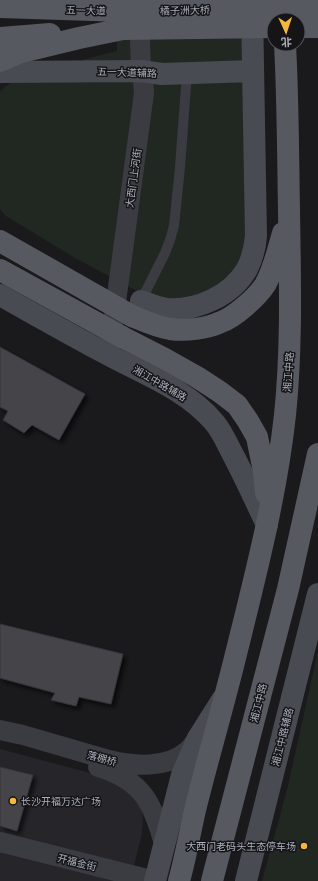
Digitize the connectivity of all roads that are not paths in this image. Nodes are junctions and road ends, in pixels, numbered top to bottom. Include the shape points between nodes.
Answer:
1 (43, 0) edge
2 (252, 0) edge
3 (283, 0) edge
4 (318, 7) edge
5 (0, 8) edge
6 (284, 12) edge
7 (128, 14) edge
8 (266, 26) edge
9 (306, 27) edge
10 (318, 27) edge
11 (0, 38) edge
12 (285, 52) edge
13 (0, 61) edge
14 (141, 71) junction
15 (253, 71) junction
16 (0, 72) edge
17 (187, 74) junction
18 (289, 210) junction
19 (0, 241) edge
20 (0, 270) edge
21 (0, 295) edge
22 (137, 308) junction
23 (109, 355) junction
24 (318, 454) edge
25 (267, 525) junction
26 (318, 594) edge
27 (226, 694) junction
28 (0, 730) edge
29 (198, 738) junction
30 (0, 740) edge
31 (0, 842) edge
32 (164, 844) junction
33 (155, 881) edge
34 (179, 881) edge
35 (212, 881) edge
36 (246, 881) edge

1 - 7 main road
2 - 15 street
3 - 6 main road
4 - 7 main road, 橘子洲大桥, bridge
5 - 7 main road, 五一大道
7 - 8 main road, 橘子洲大桥, bridge
7 - 11 main road, 五一大道
7 - 13 main road via 79,38 21,52
7 - 14 street, 大西门上河街
9 - 10 main road
12 - 18 main road, 湘江中路
14 - 16 street, 五一大道辅路
14 - 17 street, 五一大道辅路
14 - 23 street, 大西门上河街 via 144,93
15 - 17 street, 五一大道辅路
15 - 22 street via 256,236 247,268 230,288 210,301 180,309 154,306
17 - 22 lane via 174,226 166,253
18 - 22 main road via 271,273 265,285 238,312 222,322 205,327 170,329 148,323
18 - 25 main road, 湘江中路 via 290,323 285,415
19 - 22 main road, bridge
20 - 25 main road, bridge via 197,377 237,405 257,437 265,478
21 - 23 street, 湘江中路辅路
23 - 25 street, 湘江中路辅路 via 181,392 202,409 215,423 229,447
24 - 35 main road, 湘江中路 via 288,589
25 - 27 main road, 湘江中路
26 - 36 street, 湘江中路辅路
27 - 29 street, 湘江中路
27 - 34 main road, 湘江中路
28 - 29 street, 落棚桥 via 116,762 142,765 164,763 179,757
29 - 32 street, 湘江中路 via 182,775
30 - 32 street, 落棚桥 via 120,775 142,793 151,806
31 - 33 street, 开福金街
32 - 33 street, 湘江中路

